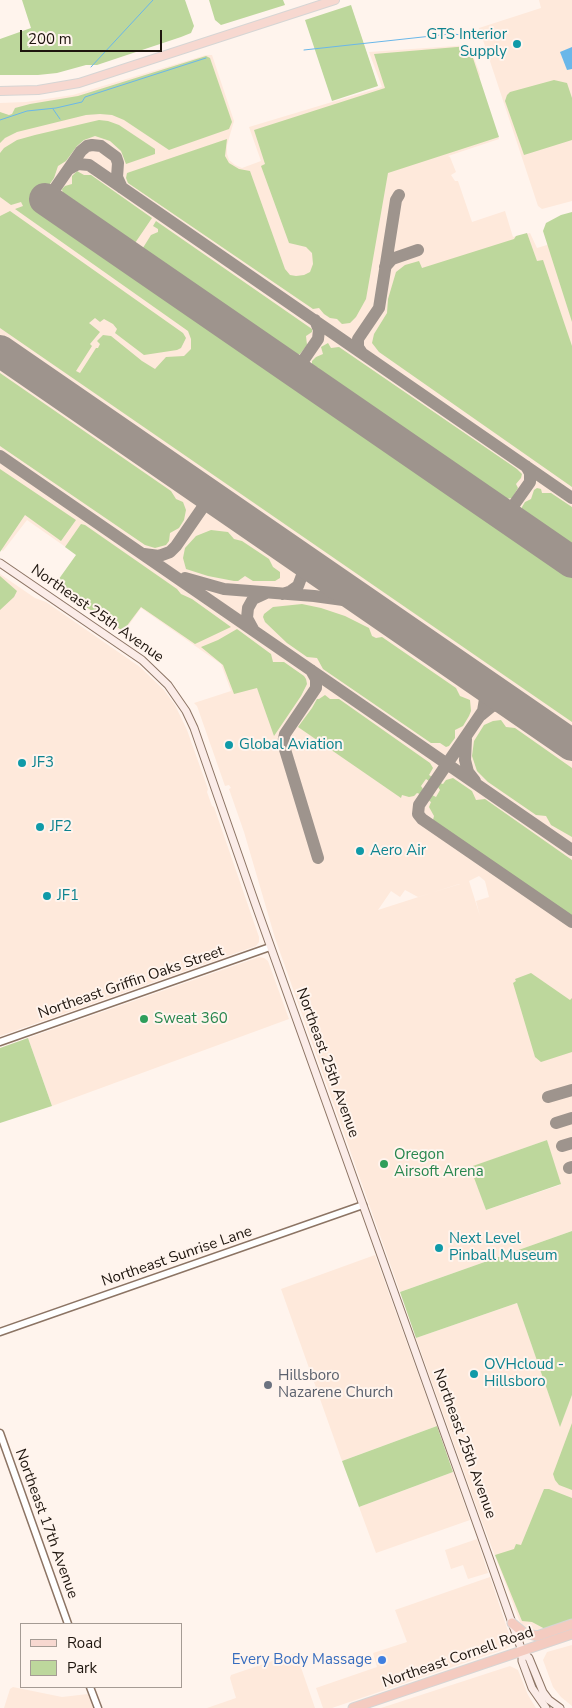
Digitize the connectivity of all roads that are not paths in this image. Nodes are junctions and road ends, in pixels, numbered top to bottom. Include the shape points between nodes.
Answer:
1 (335, 0) edge
2 (0, 91) edge
3 (0, 563) edge
4 (270, 947) junction
5 (0, 1042) edge
6 (363, 1205) junction
7 (0, 1332) edge
8 (0, 1433) edge
9 (68, 1623) edge
10 (512, 1623) junction
11 (572, 1624) edge
12 (572, 1634) edge
13 (522, 1651) junction
14 (90, 1688) edge
15 (98, 1708) edge
16 (353, 1708) edge
17 (546, 1708) edge
18 (560, 1708) edge

1 - 2 main road via 79,83 38,90
3 - 4 main road, Northeast 25th Avenue via 142,660 178,698 194,728
4 - 5 street, Northeast Griffin Oaks Street
4 - 6 main road, Northeast 25th Avenue
6 - 7 street, Northeast Sunrise Lane
6 - 10 main road, Northeast 25th Avenue
8 - 9 street, Northeast 17th Avenue
10 - 11 highway via 524,1633 537,1636
10 - 13 main road, Northeast 25th Avenue
12 - 13 highway, Northeast Cornell Road
13 - 16 highway, Northeast Cornell Road
13 - 17 main road, Northeast 25th Avenue via 522,1661 532,1688
13 - 18 main road, Northeast 25th Avenue via 529,1658 543,1692
14 - 15 street

